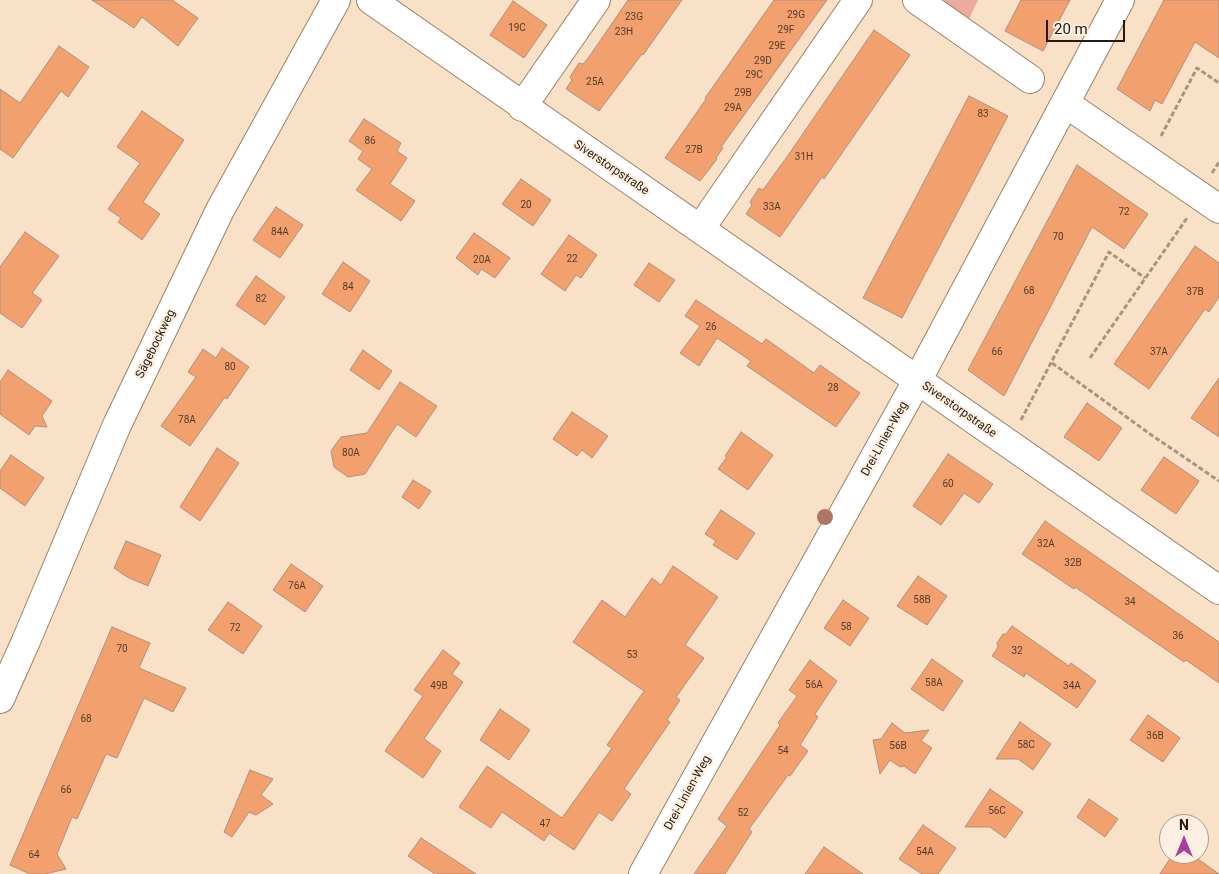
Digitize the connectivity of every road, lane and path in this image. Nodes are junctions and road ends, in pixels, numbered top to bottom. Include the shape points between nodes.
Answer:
1 (336, 0) edge
2 (371, 0) edge
3 (596, 0) edge
4 (858, 0) edge
5 (917, 0) edge
6 (1120, 0) edge
7 (1030, 79) dead end
8 (1219, 83) edge
9 (1066, 103) junction
10 (522, 107) junction
11 (1149, 160) junction
12 (1210, 203) edge
13 (700, 229) junction
14 (1145, 278) junction
15 (1090, 358) dead end
16 (1052, 363) junction
17 (917, 380) junction
18 (1018, 425) dead end
19 (1219, 481) edge
20 (1219, 590) edge
21 (0, 699) edge
22 (643, 874) edge

1 - 21 street, Sägebockweg via 220,210 117,425
2 - 10 street, Siverstorpstraße
3 - 10 street
4 - 13 street
5 - 7 street
6 - 9 street, Drei-Linien-Weg
8 - 11 path via 1197,68
9 - 11 street
9 - 17 street, Drei-Linien-Weg
10 - 13 street, Siverstorpstraße
11 - 12 street
12 - 14 path
13 - 17 street, Siverstorpstraße
14 - 15 path
14 - 16 path via 1109,252
16 - 18 path
16 - 19 path
17 - 20 street, Siverstorpstraße
17 - 22 street, Drei-Linien-Weg

